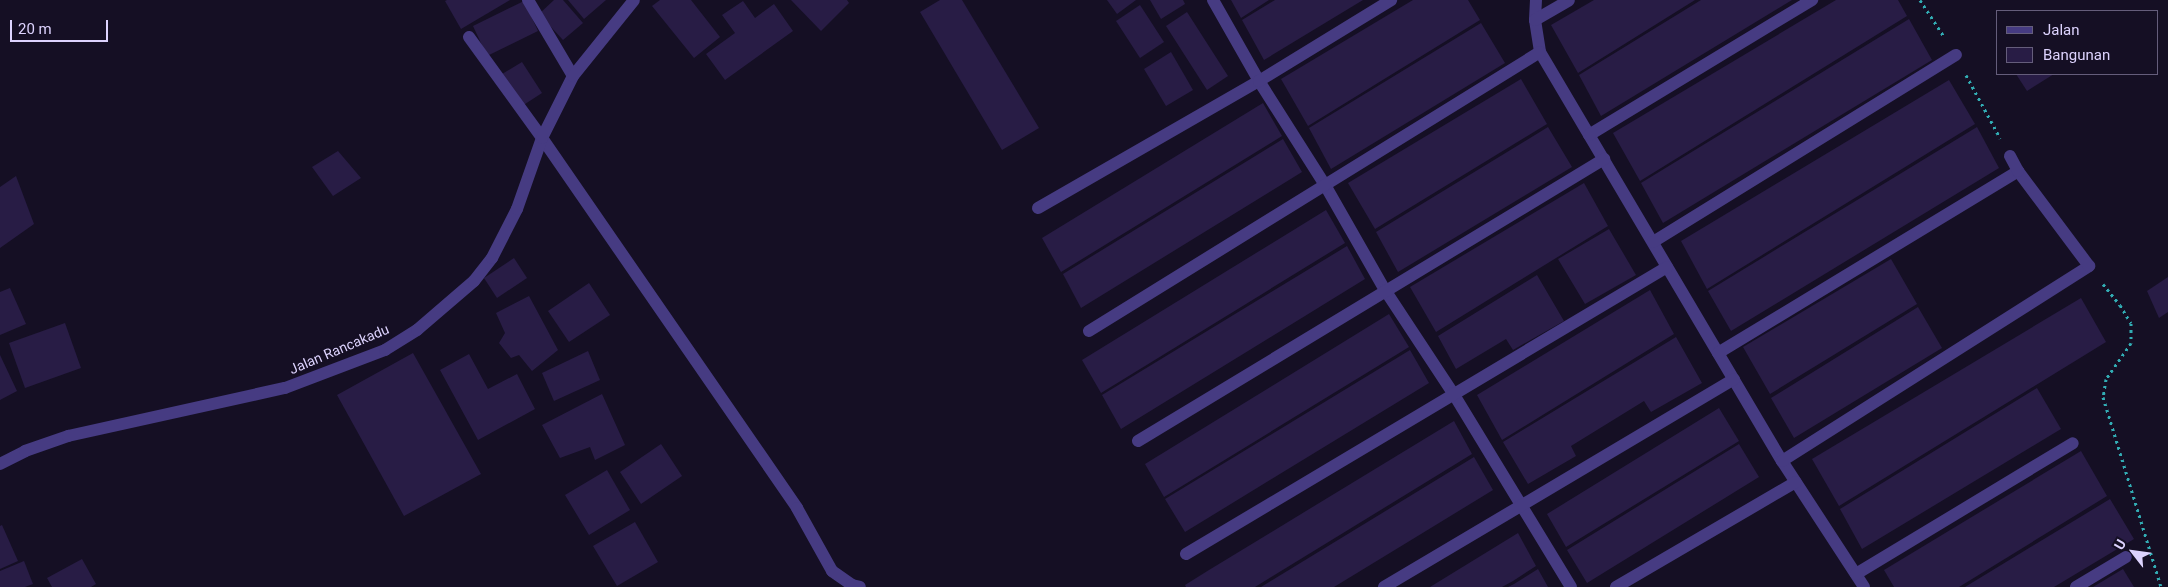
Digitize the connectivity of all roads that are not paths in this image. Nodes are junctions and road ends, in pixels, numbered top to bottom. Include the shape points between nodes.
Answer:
1 (528, 0) edge
2 (634, 0) edge
3 (1213, 0) edge
4 (1391, 0) edge
5 (1536, 0) edge
6 (1569, 0) edge
7 (1812, 0) edge
8 (1535, 20) junction
9 (469, 37) dead end
10 (1540, 52) junction
11 (1956, 55) dead end
12 (573, 76) junction
13 (1259, 81) junction
14 (1589, 135) junction
15 (542, 138) junction
16 (2010, 156) dead end
17 (1604, 159) junction
18 (2018, 171) junction
19 (1325, 186) junction
20 (1038, 208) dead end
21 (1653, 242) junction
22 (1667, 267) junction
23 (1385, 290) junction
24 (1089, 331) dead end
25 (1718, 353) junction
26 (1734, 379) junction
27 (1453, 393) junction
28 (1138, 441) dead end
29 (2073, 443) dead end
30 (1782, 461) junction
31 (0, 464) edge
32 (1796, 482) junction
33 (1523, 506) junction
34 (1186, 554) dead end
35 (2126, 557) dead end
36 (1856, 574) junction
37 (860, 587) edge
38 (1384, 587) edge
39 (1571, 587) edge
40 (1616, 587) edge
41 (1864, 587) edge
42 (2076, 587) edge

1 - 12 street
2 - 12 street, Jalan Rancakadu
3 - 13 street
4 - 13 street
5 - 8 street
6 - 8 street
7 - 14 street
8 - 10 street
9 - 15 street
10 - 14 street
10 - 19 street
11 - 21 street
12 - 15 street, Jalan Rancakadu
13 - 19 street
13 - 20 street
14 - 17 street
15 - 31 street, Jalan Rancakadu via 517,209 492,258 474,282 417,330 385,350 285,388 68,436 25,451
15 - 37 street via 797,508 832,571
16 - 18 street
17 - 21 street
17 - 23 street
18 - 25 street
18 - 30 street via 2089,266
19 - 23 street
19 - 24 street
21 - 22 street
22 - 25 street
22 - 27 street
23 - 27 street
23 - 28 street
25 - 26 street
26 - 30 street
26 - 33 street
27 - 33 street
27 - 34 street
29 - 36 street
30 - 32 street
32 - 36 street
32 - 40 street
33 - 38 street
33 - 39 street
35 - 42 street
36 - 41 street

